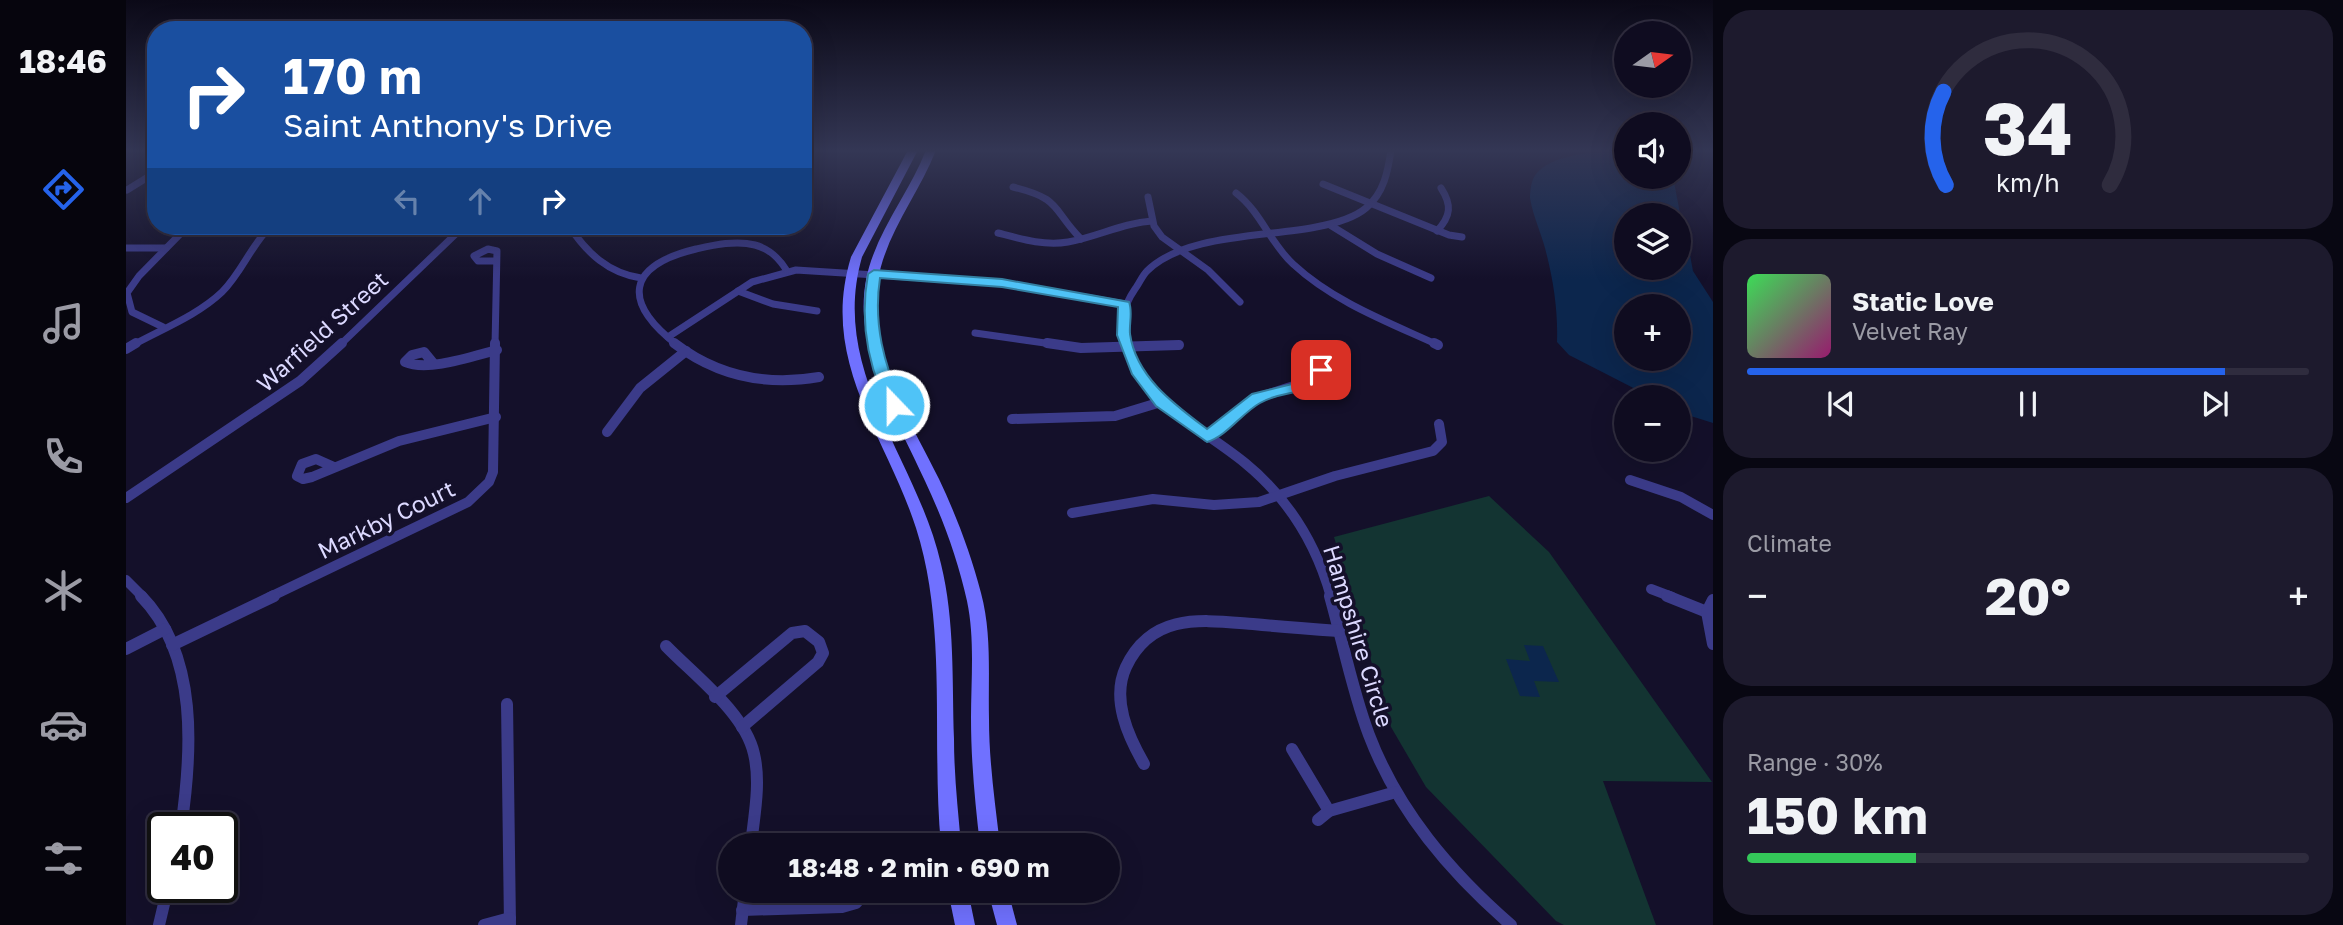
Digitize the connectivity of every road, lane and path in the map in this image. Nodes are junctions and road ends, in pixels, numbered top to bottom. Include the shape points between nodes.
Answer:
1 (891, 193) edge
2 (912, 193) edge
3 (1035, 193) edge
4 (1236, 193) dead end
5 (1346, 193) edge
6 (1377, 193) edge
7 (1444, 193) edge
8 (1148, 197) dead end
9 (1370, 203) junction
10 (1152, 221) junction
11 (1330, 225) junction
12 (1437, 231) junction
13 (998, 233) dead end
14 (179, 235) edge
15 (261, 235) edge
16 (455, 235) edge
17 (575, 235) edge
18 (1270, 235) junction
19 (1462, 237) dead end
20 (1081, 239) junction
21 (126, 248) edge
22 (166, 248) junction
23 (1180, 251) junction
24 (496, 261) dead end
25 (787, 271) junction
26 (852, 272) junction
27 (874, 274) junction
28 (641, 278) junction
29 (1431, 278) dead end
30 (738, 291) junction
31 (127, 293) edge
32 (1240, 302) dead end
33 (1125, 304) junction
34 (817, 311) dead end
35 (163, 327) junction
36 (975, 332) dead end
37 (668, 337) junction
38 (1179, 345) dead end
39 (1438, 345) dead end
40 (1126, 347) junction
41 (126, 349) edge
42 (497, 350) junction
43 (686, 351) junction
44 (433, 363) dead end
45 (1322, 363) dead end
46 (819, 377) dead end
47 (1161, 402) junction
48 (496, 417) junction
49 (1013, 419) dead end
50 (1439, 424) dead end
51 (607, 432) dead end
52 (1207, 437) junction
53 (334, 467) dead end
54 (1630, 480) dead end
55 (1279, 496) junction
56 (126, 498) edge
57 (1072, 513) dead end
58 (1713, 516) edge
59 (126, 580) edge
60 (1651, 589) dead end
61 (1713, 600) edge
62 (1707, 612) junction
63 (165, 629) junction
64 (1339, 631) junction
65 (1713, 644) edge
66 (172, 645) junction
67 (666, 646) dead end
68 (126, 649) edge
69 (715, 697) junction
70 (507, 704) dead end
71 (742, 727) junction
72 (1292, 748) dead end
73 (1144, 764) dead end
74 (1396, 792) junction
75 (1329, 811) junction
76 (183, 812) edge
77 (1318, 820) dead end
78 (752, 833) edge
79 (949, 833) edge
80 (989, 833) edge
81 (164, 903) edge
82 (856, 903) edge
83 (960, 903) edge
84 (1001, 903) edge
85 (742, 918) edge
86 (510, 921) edge
87 (1503, 922) edge
88 (159, 925) edge
89 (484, 925) edge
90 (965, 925) edge
91 (1007, 925) edge

1 - 26 street
2 - 27 street
3 - 20 street via 1054,203
4 - 18 street
5 - 9 street
6 - 9 street
7 - 12 street via 1451,213
8 - 10 street
9 - 11 street
9 - 12 street
10 - 20 street via 1125,223
10 - 23 street via 1162,237
11 - 18 street
11 - 29 street via 1377,254
12 - 19 street
13 - 20 street via 1046,243
14 - 22 street
15 - 35 street via 222,293
16 - 56 street, Warfield Street via 300,381
17 - 28 street via 613,271
18 - 23 street via 1216,240
18 - 39 street via 1292,263 1331,293
21 - 22 street
22 - 31 street
23 - 32 street via 1208,270
23 - 33 street via 1146,274
24 - 42 street, Markby Court
25 - 26 street
25 - 28 street via 774,253 741,243 664,259
25 - 30 street
26 - 27 street
26 - 79 street via 846,319 853,367 934,562 944,640
27 - 33 street via 1002,283
27 - 80 street via 872,335 881,374 945,511 975,596
28 - 37 street via 639,293 645,317
30 - 34 street via 773,304
30 - 37 street
31 - 35 street via 132,312
33 - 40 street, Hampshire Circle
35 - 41 street
36 - 40 street via 1065,346
37 - 43 street
38 - 40 street
40 - 47 street, Hampshire Circle via 1137,371
42 - 44 street
42 - 48 street, Markby Court
43 - 46 street via 753,379
43 - 51 street via 640,388
45 - 52 street via 1312,380 1257,398
47 - 49 street via 1115,416
47 - 52 street, Hampshire Circle
48 - 53 street via 399,441
48 - 66 street, Markby Court via 494,472 468,502
50 - 55 street via 1442,442 1433,451 1324,479
52 - 55 street, Hampshire Circle via 1251,468
54 - 58 street via 1681,497
55 - 57 street via 1230,505 1143,499
55 - 64 street, Hampshire Circle via 1317,556
59 - 63 street
60 - 62 street
61 - 62 street
62 - 65 street
63 - 66 street
63 - 68 street
64 - 73 street via 1198,620 1157,631 1135,649 1120,683 1123,721
64 - 74 street, Hampshire Circle via 1368,734
66 - 76 street via 190,736
67 - 69 street
69 - 71 street
69 - 71 street via 792,633 805,631 819,642 823,653 818,662
70 - 86 street
71 - 78 street via 756,767
72 - 75 street
74 - 75 street
74 - 87 street, Hampshire Circle via 1444,859
75 - 77 street
81 - 88 street
82 - 85 street
83 - 90 street
84 - 91 street
86 - 89 street

